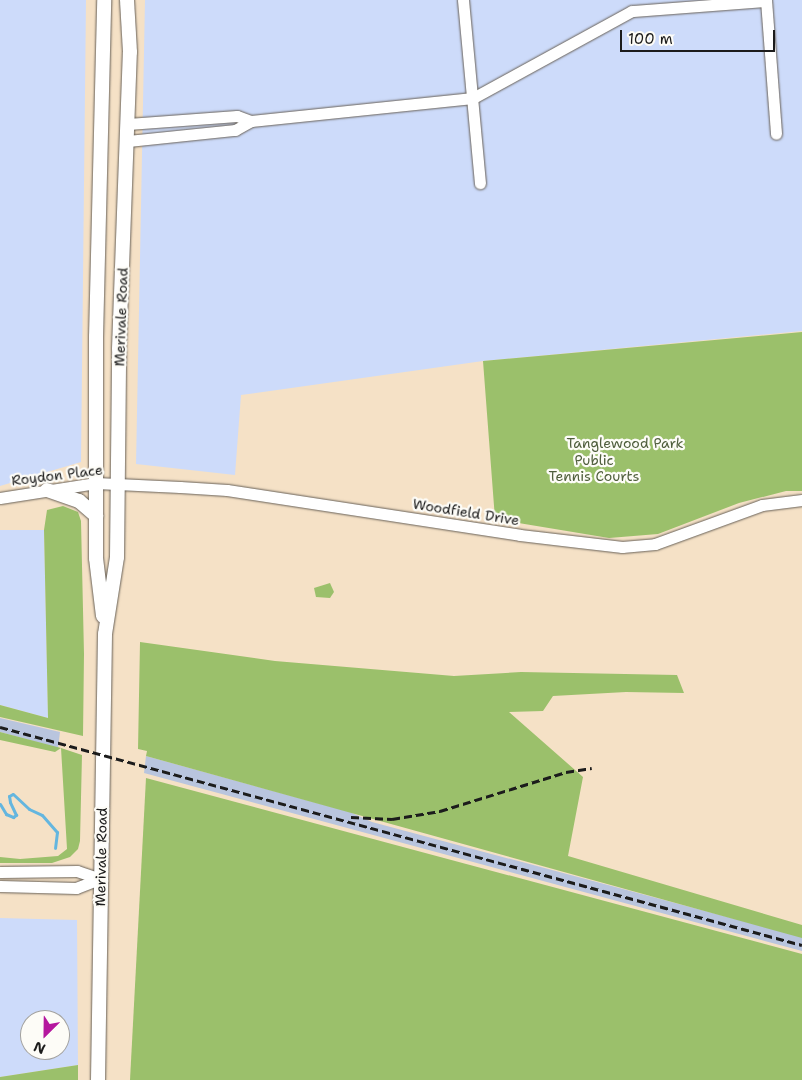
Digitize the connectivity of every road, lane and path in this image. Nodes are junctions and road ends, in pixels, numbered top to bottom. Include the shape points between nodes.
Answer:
1 (104, 0) edge
2 (127, 0) edge
3 (463, 0) edge
4 (766, 0) edge
5 (473, 98) junction
6 (251, 121) junction
7 (128, 124) junction
8 (776, 134) dead end
9 (128, 140) junction
10 (480, 183) dead end
11 (96, 483) junction
12 (119, 484) junction
13 (47, 490) junction
14 (0, 498) edge
15 (802, 500) edge
16 (96, 516) junction
17 (105, 634) junction
18 (0, 872) edge
19 (100, 879) junction
20 (0, 886) edge
21 (98, 1080) edge

1 - 11 main road, Merivale Road
2 - 7 main road, Merivale Road via 130,52
3 - 5 street
4 - 5 street via 632,12
4 - 8 street
5 - 6 street
5 - 10 street
6 - 7 street via 237,116
6 - 9 street via 239,129
7 - 9 main road, Merivale Road
9 - 12 main road, Merivale Road via 119,349
11 - 12 street, Roydon Place
11 - 13 street, Roydon Place
11 - 16 main road, Merivale Road
12 - 15 street, Woodfield Drive via 227,490 511,534 622,547 655,544 762,505
12 - 17 main road, Merivale Road via 116,557
13 - 14 street, Roydon Place
13 - 16 main road via 79,501
16 - 17 main road, Merivale Road via 96,558
17 - 19 main road, Merivale Road
18 - 19 street via 77,871
19 - 20 street via 76,888
19 - 21 main road, Merivale Road

